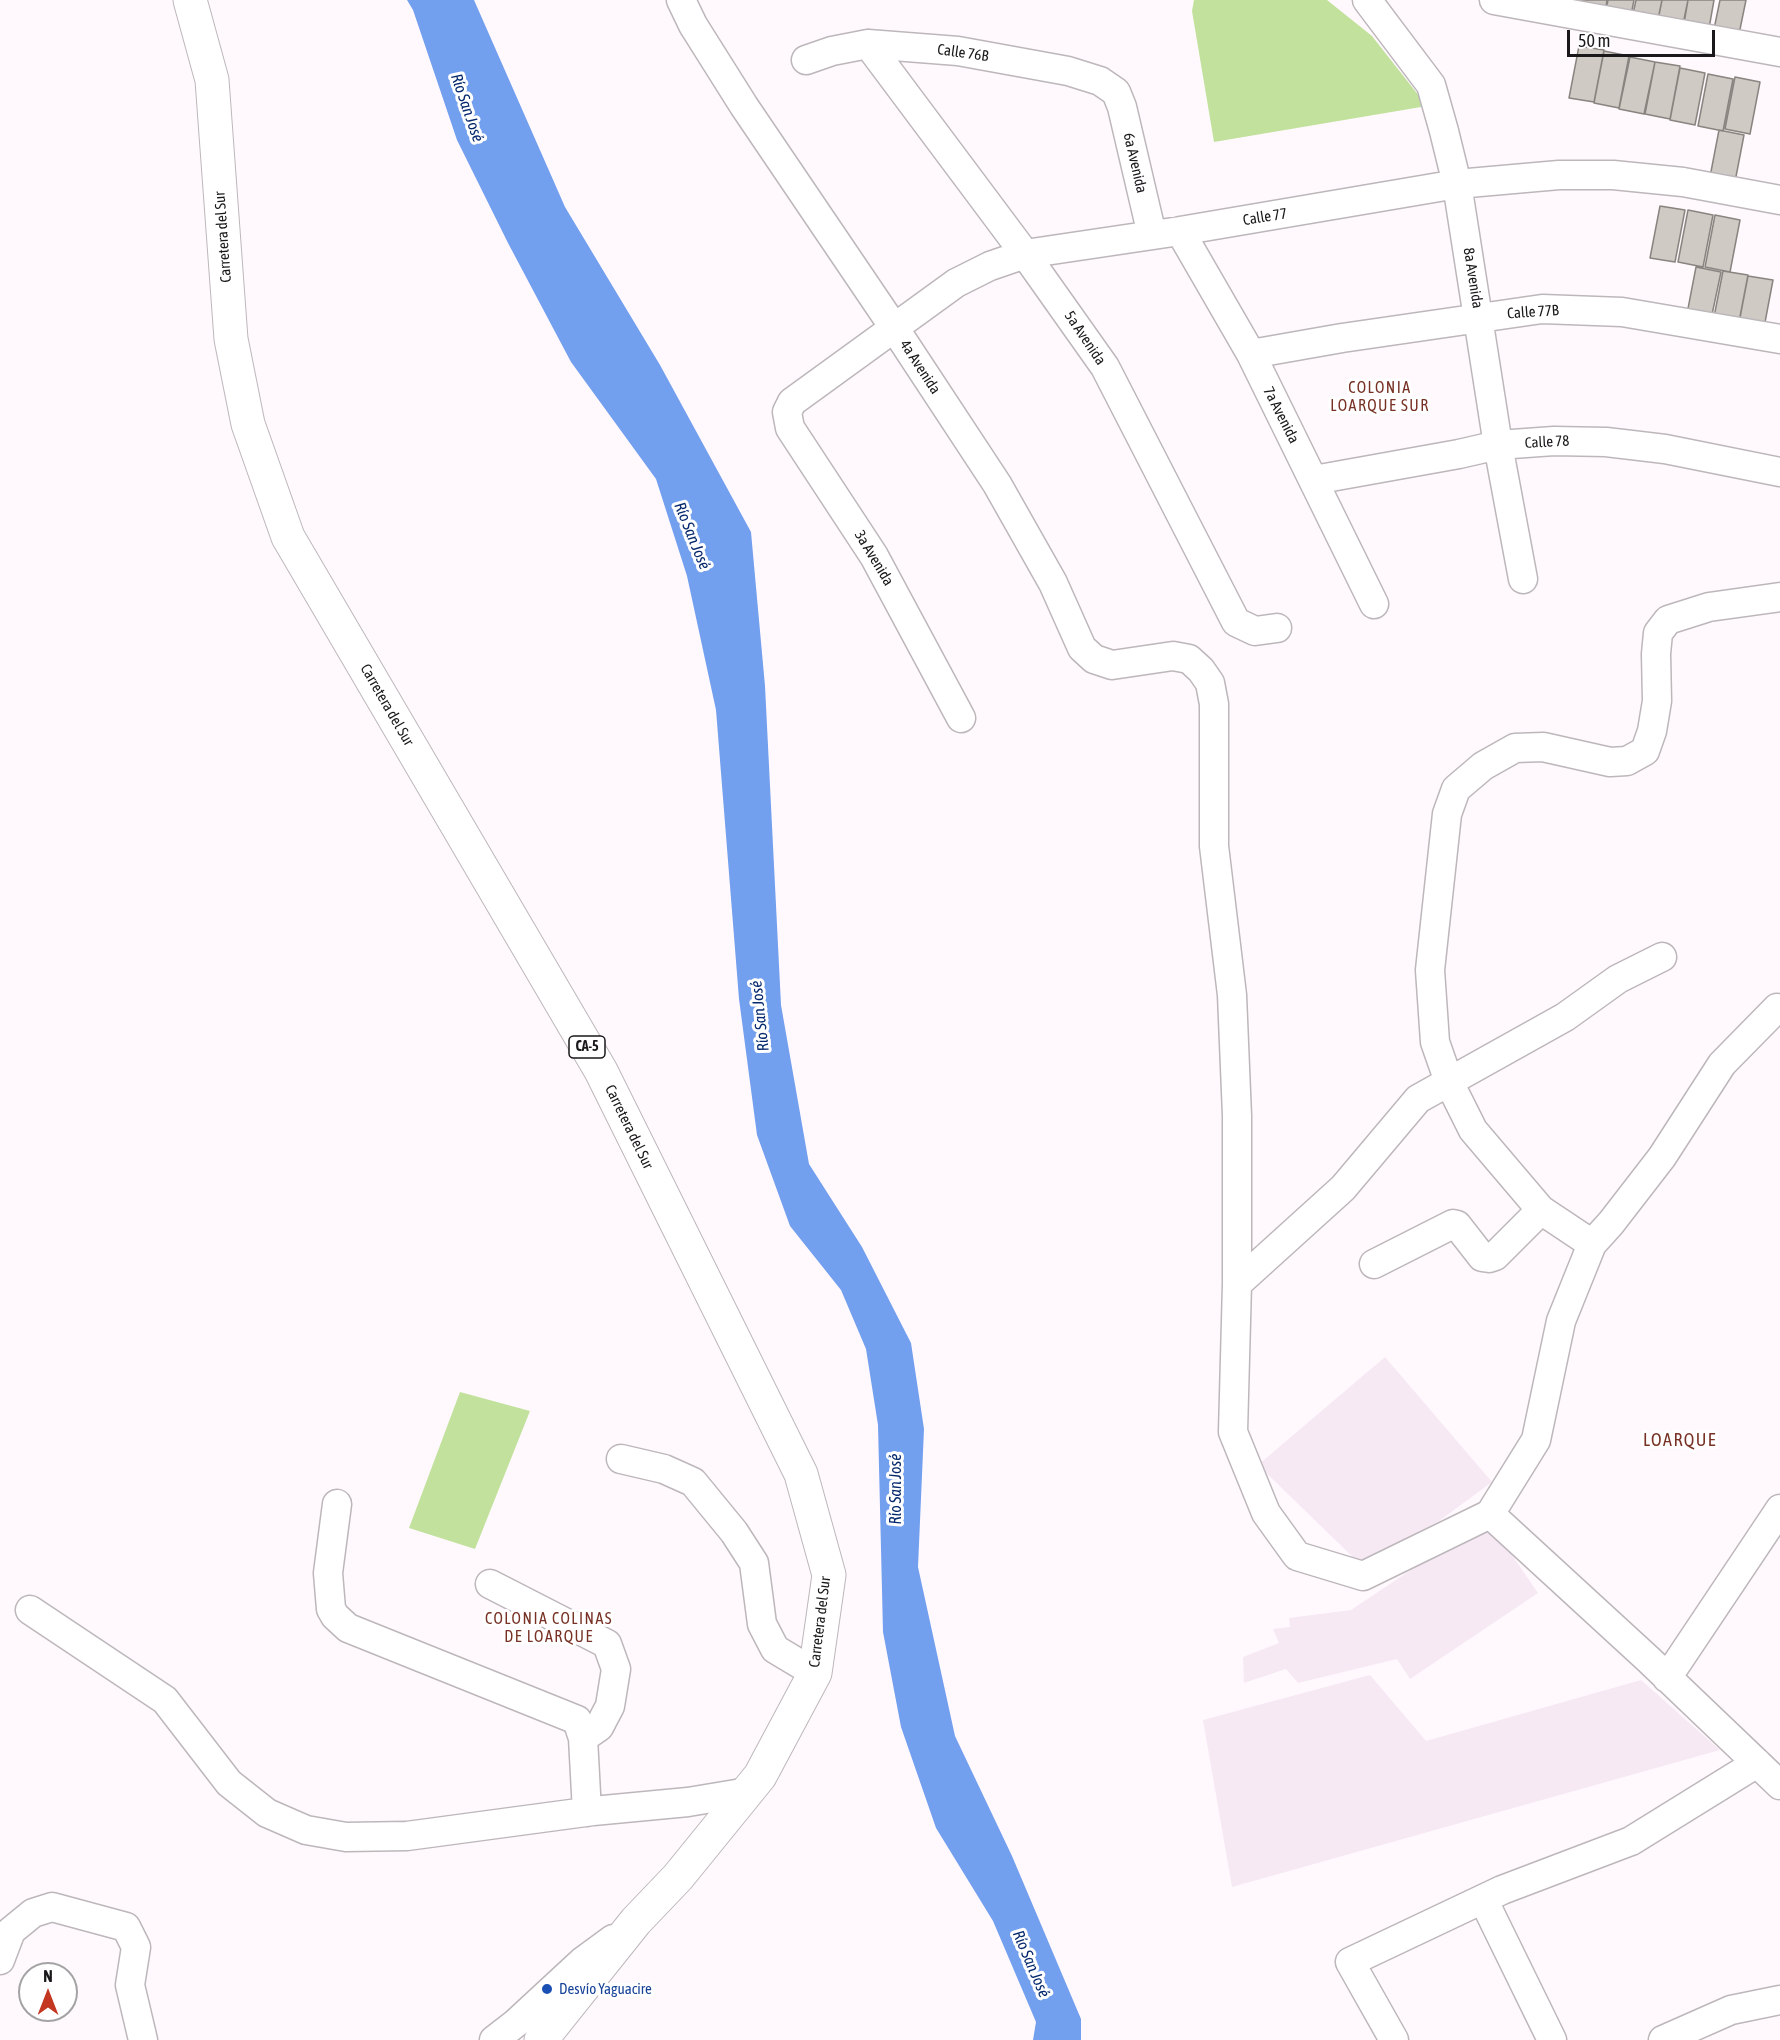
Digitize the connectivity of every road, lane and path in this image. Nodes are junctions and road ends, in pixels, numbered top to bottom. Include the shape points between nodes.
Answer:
1 (190, 0) edge
2 (681, 0) edge
3 (1367, 0) edge
4 (1494, 0) edge
5 (868, 44) junction
6 (1780, 52) edge
7 (806, 60) dead end
8 (1116, 92) joint
9 (1457, 184) junction
10 (1780, 200) edge
11 (1180, 231) junction
12 (1152, 235) junction
13 (1025, 254) junction
14 (1479, 318) junction
15 (895, 329) junction
16 (1780, 339) edge
17 (1251, 354) junction
18 (792, 402) joint
19 (1498, 445) junction
20 (1780, 472) edge
21 (1314, 480) junction
22 (1523, 579) dead end
23 (1780, 597) edge
24 (1374, 603) dead end
25 (1277, 628) dead end
26 (961, 718) dead end
27 (1662, 957) dead end
28 (1777, 1008) dead end
29 (1449, 1082) junction
30 (1541, 1210) junction
31 (1592, 1244) junction
32 (1374, 1264) dead end
33 (1237, 1284) junction
34 (621, 1459) dead end
35 (337, 1504) dead end
36 (1780, 1509) edge
37 (1490, 1514) junction
38 (490, 1584) dead end
39 (30, 1610) dead end
40 (814, 1673) junction
41 (1667, 1678) junction
42 (583, 1738) junction
43 (1757, 1763) junction
44 (1780, 1785) edge
45 (748, 1792) junction
46 (587, 1812) junction
47 (1483, 1899) junction
48 (636, 1921) junction
49 (0, 1960) edge
50 (1780, 2000) edge
51 (142, 2040) edge
52 (494, 2040) edge
53 (541, 2040) edge
54 (1394, 2040) edge
55 (1552, 2040) edge
56 (1663, 2040) edge

1 - 40 highway, Carretera del Sur / CA-5 via 212,80 231,339 248,424 288,537 601,1071 801,1474 829,1575
2 - 15 street, 4a Avenida via 744,106
3 - 9 street, 8a Avenida via 1431,86
4 - 6 street
5 - 7 street, Calle 76B
5 - 8 street, Calle 76B via 958,51 1068,71 1100,81
5 - 13 street, 5a Avenida
8 - 12 street, 6a Avenida
9 - 10 street, Calle 77 via 1613,175 1683,182
9 - 11 street, Calle 77
9 - 14 street, 8a Avenida
11 - 12 street, Calle 77
11 - 17 street, 7a Avenida
12 - 13 street, Calle 77
13 - 15 street, Calle 77 via 956,283
13 - 25 street, 5a Avenida via 1105,367 1236,622 1256,631
14 - 16 street, Calle 77B via 1542,309 1622,312
14 - 17 street, Calle 77B
14 - 19 street, 8a Avenida
15 - 18 street, Calle 77
15 - 33 street, 4a Avenida via 997,484 1053,583 1082,648 1094,659 1112,665 1173,656 1189,659 1210,683 1214,704 1214,846 1232,995
17 - 21 street, 7a Avenida
18 - 26 street, 3a Avenida via 787,412 790,428 874,556
19 - 20 street, Calle 78 via 1606,441
19 - 21 street, Calle 78
19 - 22 street, 8a Avenida
21 - 24 street, 7a Avenida
23 - 29 street via 1708,607 1668,620 1658,633 1657,701 1645,752 1627,761 1610,762 1543,747 1515,748 1483,765 1455,789 1447,814 1430,970 1435,1042
27 - 29 street via 1618,979 1565,1017
28 - 31 street via 1722,1064 1662,1157
29 - 30 street via 1473,1130
29 - 33 street via 1418,1099 1343,1188
30 - 31 street
30 - 32 street via 1496,1256 1482,1257 1453,1224
31 - 37 street via 1561,1321 1536,1440
33 - 37 street via 1233,1432 1266,1513 1297,1556 1364,1576
34 - 40 street via 664,1469 693,1482 754,1563 762,1624 775,1649
35 - 42 street via 328,1573 332,1609 340,1622 577,1720
36 - 41 street
37 - 41 street
38 - 42 street via 607,1644 616,1669 610,1706 599,1727
39 - 46 street via 165,1700 229,1783 267,1813 306,1830 346,1837 407,1836
40 - 45 highway, Carretera del Sur / CA-5
41 - 43 street
42 - 46 street
43 - 44 street
43 - 47 street via 1631,1841
45 - 46 street
45 - 48 highway, Carretera del Sur / CA-5
47 - 54 street via 1350,1962
47 - 55 street
48 - 52 street via 583,1961
48 - 53 highway, Carretera del Sur / CA-5
49 - 51 street via 11,1930 33,1913 52,1907 126,1927 136,1947 130,1985
50 - 56 street via 1731,2010

